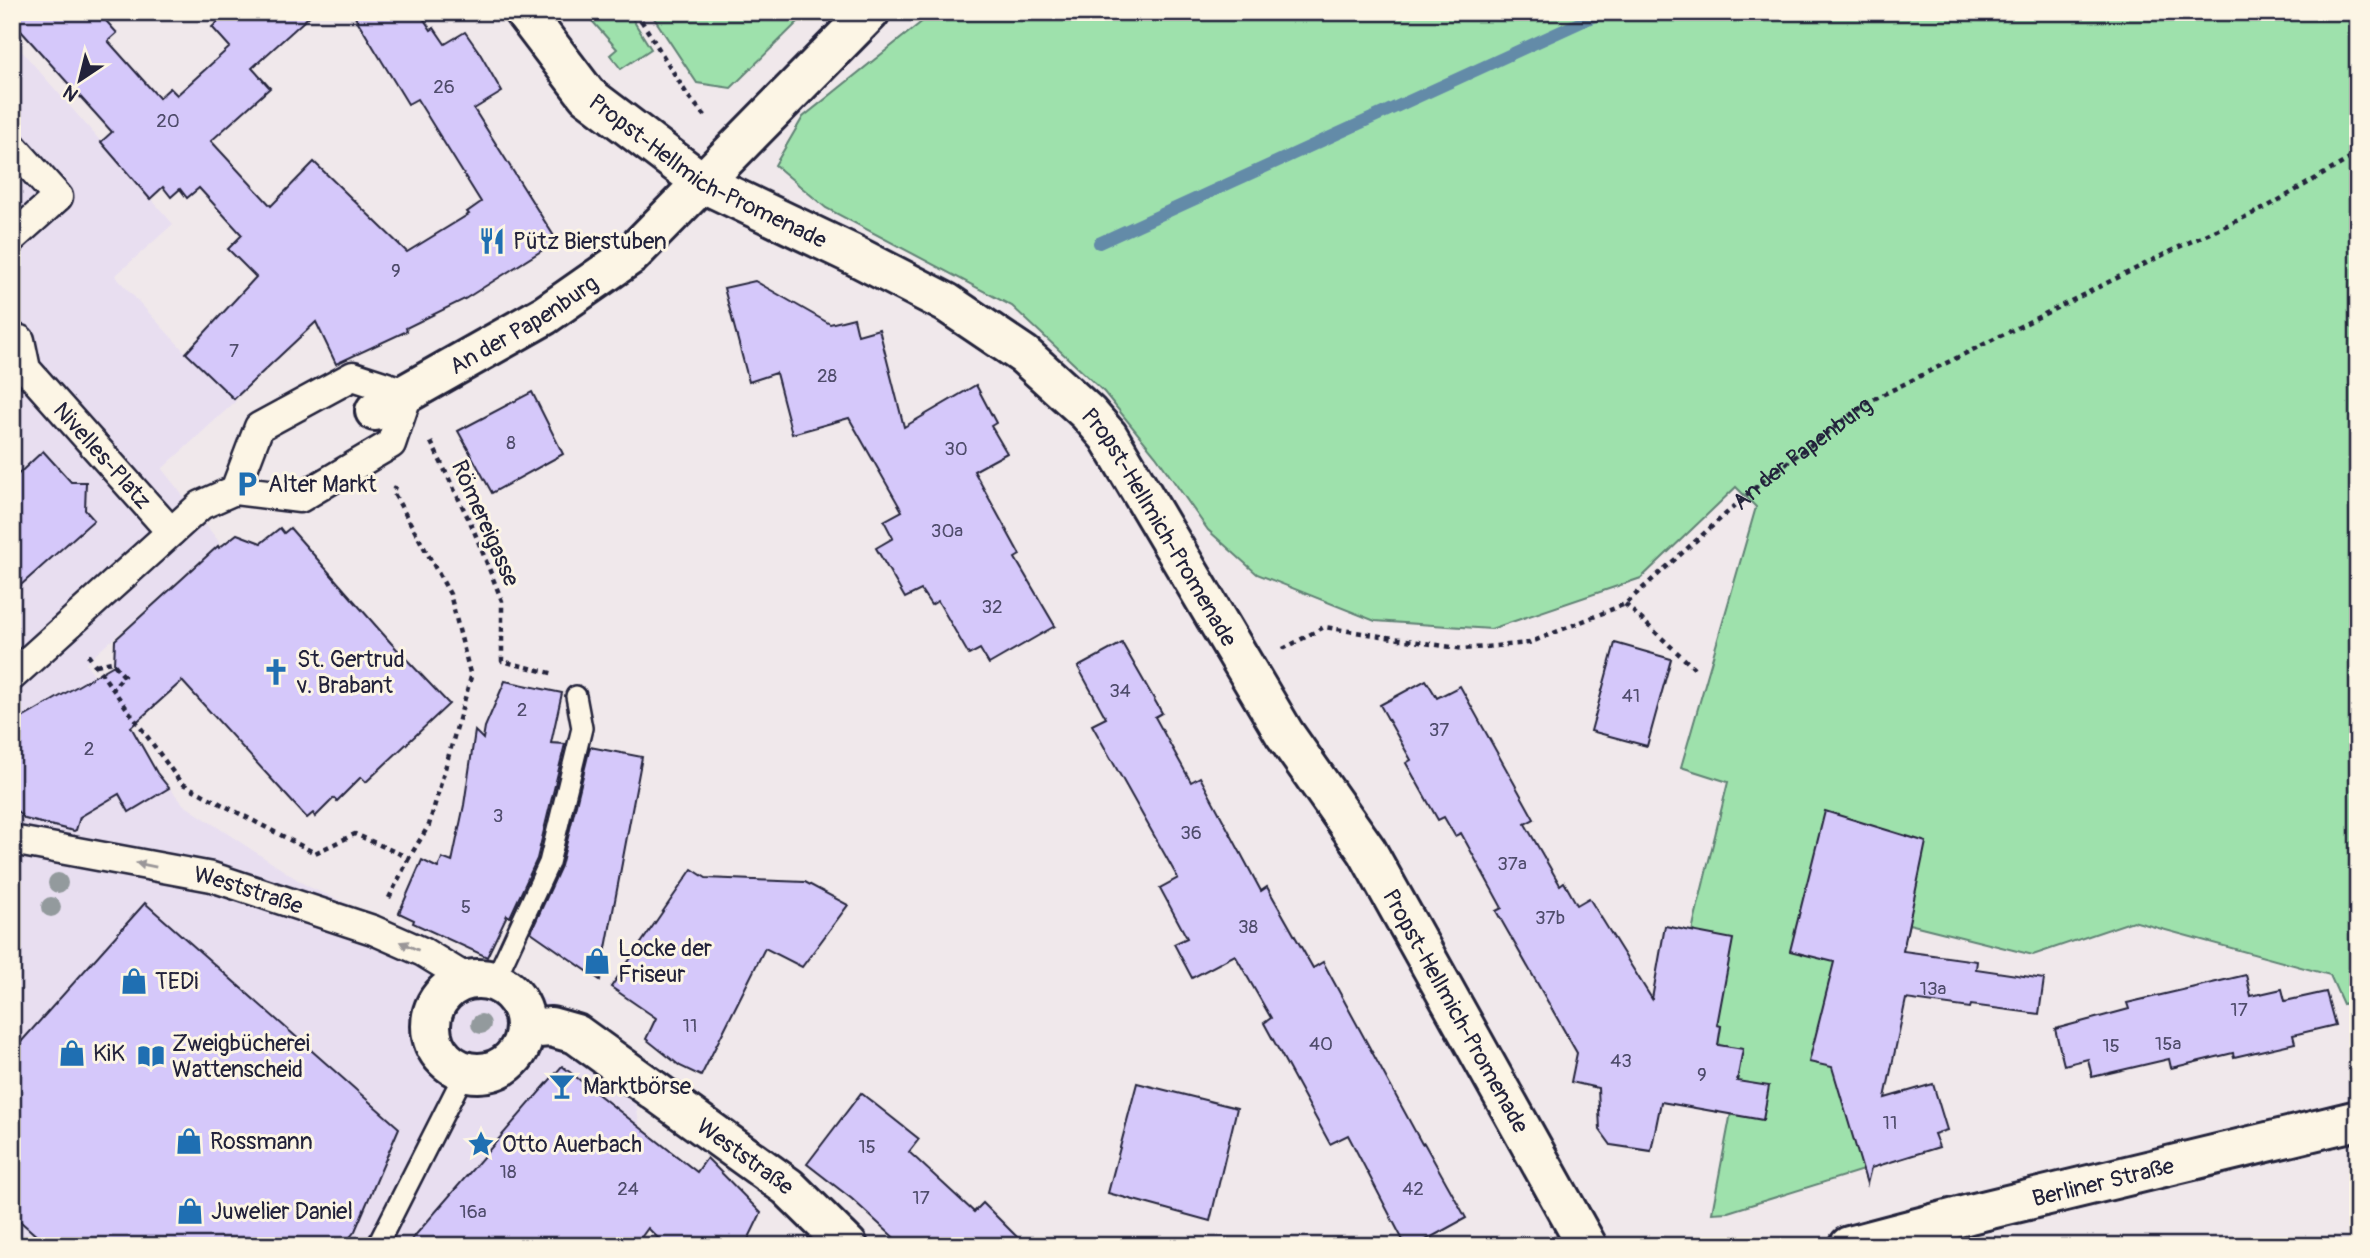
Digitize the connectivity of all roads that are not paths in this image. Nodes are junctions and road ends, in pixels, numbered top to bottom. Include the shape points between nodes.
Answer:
1 (524, 12) edge
2 (870, 12) edge
3 (12, 146) edge
4 (703, 183) junction
5 (12, 238) edge
6 (20, 340) dead end
7 (19, 376) edge
8 (391, 402) junction
9 (235, 490) junction
10 (171, 532) junction
11 (12, 676) edge
12 (576, 696) road end
13 (12, 840) edge
14 (481, 981) junction
15 (525, 1029) junction
16 (465, 1072) junction
17 (2358, 1119) edge
18 (377, 1246) edge
19 (848, 1246) edge
20 (1587, 1246) edge
21 (1849, 1246) edge

1 - 4 street, Propst-Hellmich-Promenade via 587,95
2 - 4 street, An der Papenburg
3 - 5 street via 58,197
4 - 8 street, An der Papenburg via 631,255 545,315
4 - 20 street, Propst-Hellmich-Promenade via 947,303 1024,355 1108,436 1284,733 1367,851
6 - 7 street, Nivelles-Platz
7 - 10 street, Nivelles-Platz
8 - 9 street via 391,444 300,498
8 - 9 street via 353,376 259,427
9 - 10 street via 201,505
10 - 11 street
12 - 14 lane via 582,727 549,863
14 -> 13 street, Weststraße via 373,930 212,877
14 - 15 street, Weststraße via 507,989 524,1014
14 - 16 street via 454,985 442,995 430,1025 440,1055
15 - 16 street via 520,1049 506,1065 486,1073
15 - 19 street, Weststraße via 551,1027 576,1034 788,1188
16 - 18 lane
17 - 21 street, Berliner Straße

